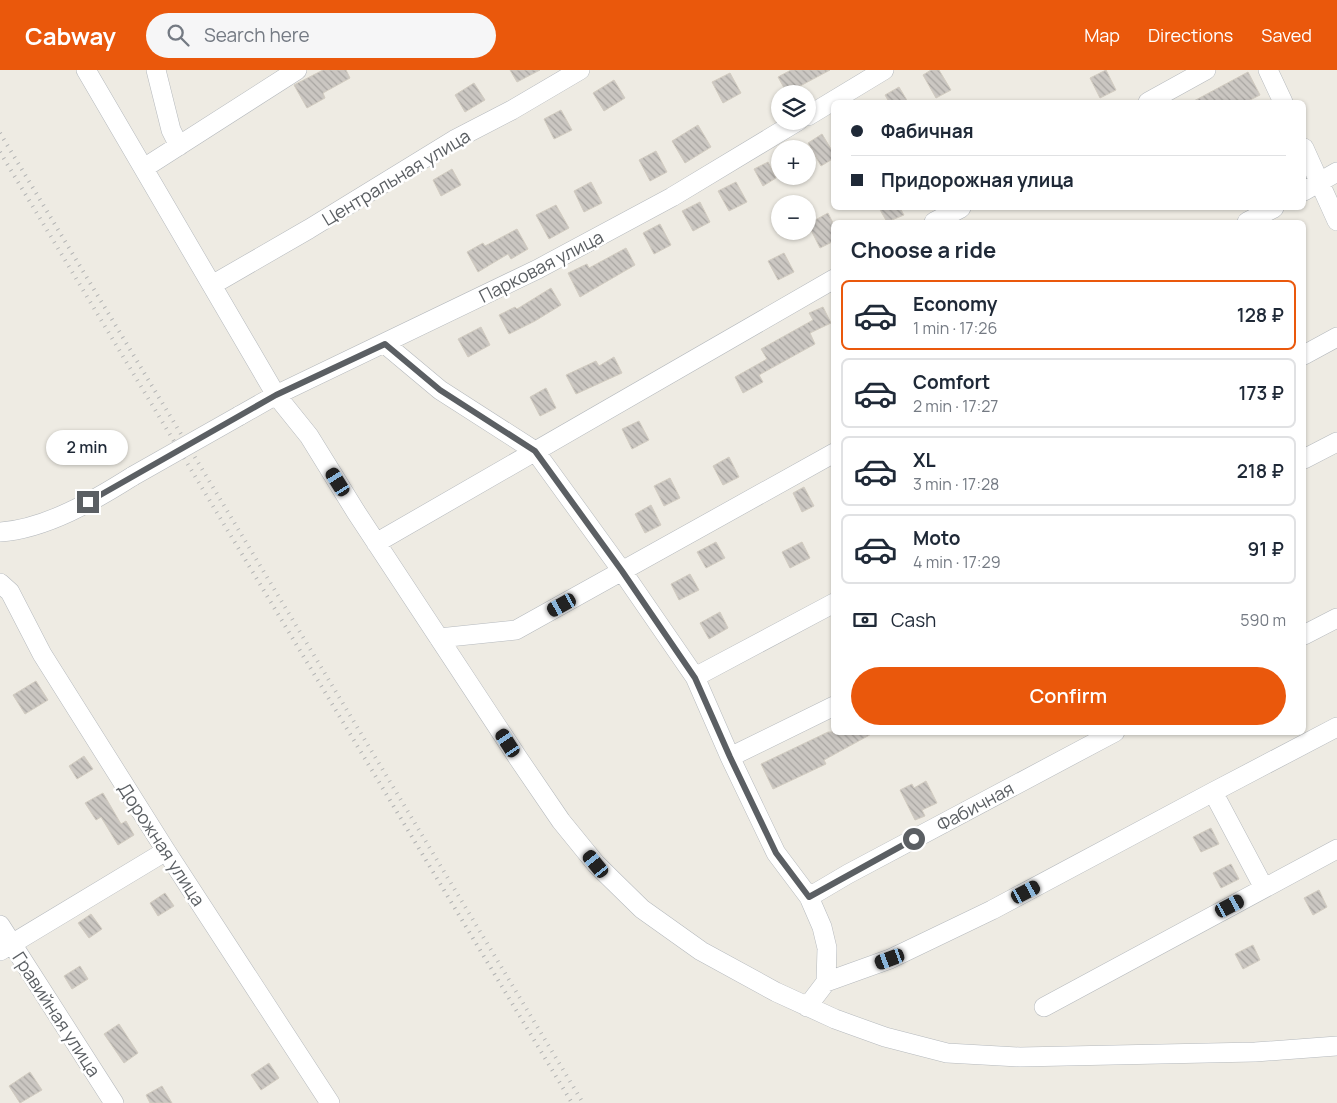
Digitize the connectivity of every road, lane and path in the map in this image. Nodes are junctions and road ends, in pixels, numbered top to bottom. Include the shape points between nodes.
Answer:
1 (86, 70) edge
2 (156, 70) edge
3 (296, 70) edge
4 (580, 70) edge
5 (884, 70) edge
6 (1206, 70) edge
7 (1268, 70) edge
8 (834, 100) edge
9 (1152, 100) edge
10 (1282, 100) edge
11 (831, 102) edge
12 (816, 111) edge
13 (783, 130) edge
14 (179, 146) junction
15 (1306, 158) edge
16 (144, 168) junction
17 (1337, 172) edge
18 (1312, 187) edge
19 (957, 210) edge
20 (1270, 210) edge
21 (938, 220) edge
22 (1251, 220) edge
23 (1337, 221) edge
24 (831, 281) edge
25 (212, 285) junction
26 (1337, 337) edge
27 (385, 344) junction
28 (1306, 354) edge
29 (276, 395) junction
30 (1337, 442) edge
31 (535, 451) junction
32 (831, 455) edge
33 (1306, 458) edge
34 (0, 532) edge
35 (376, 543) junction
36 (622, 571) junction
37 (0, 583) edge
38 (831, 605) edge
39 (1337, 618) edge
40 (1306, 634) edge
41 (439, 638) junction
42 (695, 678) junction
43 (831, 707) edge
44 (1337, 727) edge
45 (1109, 735) edge
46 (730, 757) junction
47 (1213, 792) junction
48 (1337, 849) edge
49 (166, 850) junction
50 (1264, 888) junction
51 (809, 897) junction
52 (0, 925) edge
53 (6, 947) edge
54 (826, 982) junction
55 (807, 1007) junction
56 (1044, 1007) dead end
57 (1337, 1046) edge
58 (114, 1103) edge
59 (330, 1103) edge

1 - 16 street
2 - 14 street via 171,130
3 - 14 street
4 - 25 street, Центральная улица via 454,140
5 - 8 street
6 - 9 street
7 - 10 street
11 - 12 street
13 - 27 street, Парковая улица via 672,197 538,269
14 - 16 street
15 - 18 street
16 - 25 street
17 - 18 street
18 - 23 street
19 - 21 street
20 - 22 street
24 - 31 street
25 - 29 street
26 - 28 street
27 - 29 street, Парковая улица
27 - 31 street via 440,390
29 - 34 street, Парковая улица, bridge via 103,495 58,517
29 - 35 street via 310,436
30 - 33 street
31 - 35 street
31 - 36 street
32 - 36 street
35 - 41 street
36 - 41 street via 516,630
36 - 42 street
37 - 49 street, Дорожная улица via 10,592 42,654
38 - 42 street
39 - 40 street
41 - 55 street via 561,821 596,864 642,910 701,951
42 - 46 street
43 - 46 street
44 - 47 street
45 - 51 street, Фабичная
46 - 51 street via 776,853
47 - 50 street
47 - 54 street via 992,910 890,959
48 - 50 street
49 - 53 street
49 - 59 street, Дорожная улица
50 - 56 street
51 - 54 street via 825,941
52 - 53 street, Гравийная улица
53 - 58 street, Гравийная улица
54 - 55 street
55 - 57 street via 885,1037 947,1053 1030,1056 1255,1052

